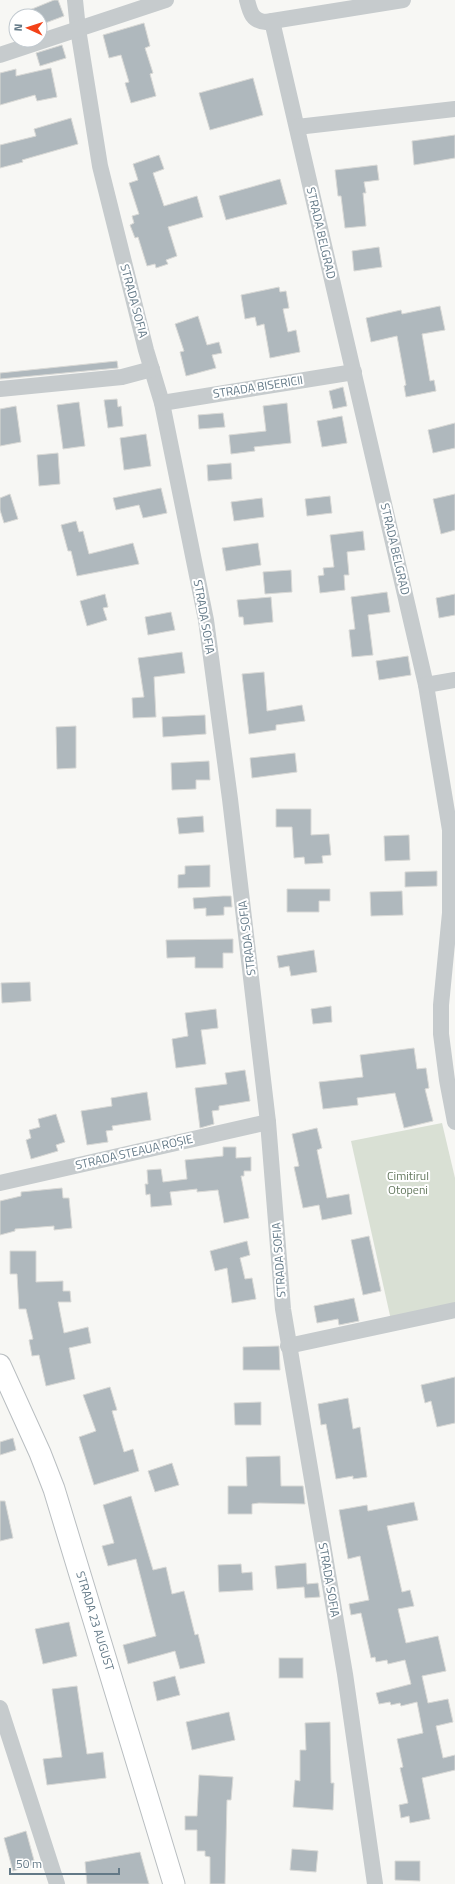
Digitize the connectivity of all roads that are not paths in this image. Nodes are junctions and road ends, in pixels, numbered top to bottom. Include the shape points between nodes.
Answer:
1 (75, 0) edge
2 (166, 0) edge
3 (247, 0) edge
4 (403, 0) edge
5 (272, 21) junction
6 (78, 29) junction
7 (0, 55) edge
8 (455, 109) edge
9 (297, 126) junction
10 (152, 369) junction
11 (354, 372) junction
12 (0, 389) edge
13 (162, 403) junction
14 (455, 680) edge
15 (426, 685) junction
16 (452, 1091) edge
17 (268, 1122) junction
18 (455, 1122) edge
19 (0, 1183) edge
20 (455, 1310) edge
21 (288, 1346) junction
22 (0, 1364) edge
23 (0, 1708) edge
24 (57, 1884) edge
25 (174, 1884) edge
26 (375, 1884) edge

1 - 6 street, STRADA SOFIA
2 - 6 street
3 - 5 street via 254,18 258,21
4 - 5 street
5 - 9 street, STRADA BELGRAD
6 - 7 street
6 - 10 street, STRADA SOFIA via 104,186
8 - 9 street
9 - 11 street, STRADA BELGRAD
10 - 12 street via 122,377
10 - 13 street, STRADA SOFIA
11 - 13 street, STRADA BISERICII
11 - 15 street, STRADA BELGRAD
13 - 17 street, STRADA SOFIA via 206,620
14 - 15 street
15 - 16 street, STRADA BELGRAD via 450,830 450,913 441,1005 441,1034
16 - 18 street, STRADA BELGRAD
17 - 19 street, STRADA STEAUA ROȘIE
17 - 21 street, STRADA SOFIA
20 - 21 street
21 - 26 street, STRADA SOFIA via 345,1674
22 - 25 main road, STRADA 23 AUGUST via 54,1489
23 - 24 street

